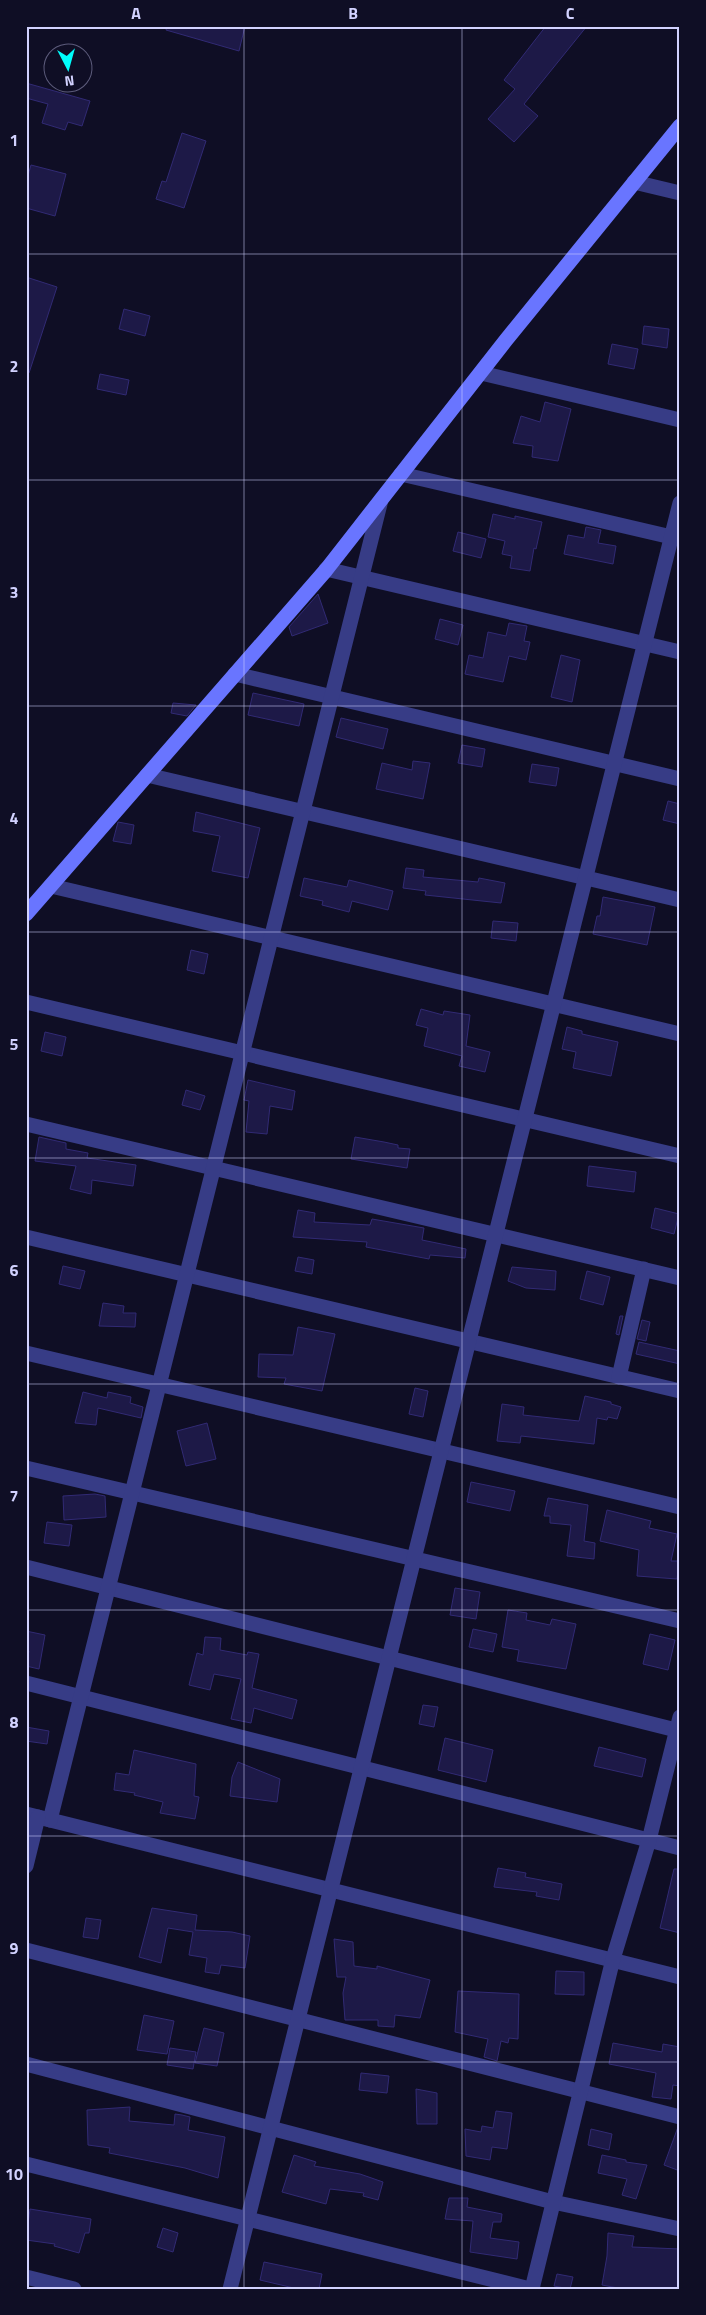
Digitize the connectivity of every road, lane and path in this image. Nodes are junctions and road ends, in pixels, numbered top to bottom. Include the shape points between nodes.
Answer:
1 (680, 126) edge
2 (634, 182) junction
3 (680, 194) edge
4 (481, 373) junction
5 (680, 420) edge
6 (401, 474) junction
7 (381, 500) junction
8 (680, 502) edge
9 (675, 538) edge
10 (326, 570) junction
11 (361, 578) junction
12 (644, 644) junction
13 (680, 652) edge
14 (235, 674) junction
15 (331, 697) junction
16 (614, 763) junction
17 (147, 775) junction
18 (680, 778) edge
19 (303, 812) junction
20 (586, 878) junction
21 (51, 886) junction
22 (680, 900) edge
23 (26, 914) edge
24 (271, 938) junction
25 (26, 1002) edge
26 (554, 1004) junction
27 (680, 1034) edge
28 (242, 1053) junction
29 (525, 1120) junction
30 (26, 1124) edge
31 (680, 1156) edge
32 (213, 1168) junction
33 (496, 1234) junction
34 (26, 1237) edge
35 (644, 1269) junction
36 (186, 1275) junction
37 (680, 1278) edge
38 (469, 1341) junction
39 (26, 1353) edge
40 (618, 1376) junction
41 (159, 1384) junction
42 (680, 1391) edge
43 (442, 1451) junction
44 (26, 1468) edge
45 (132, 1492) junction
46 (680, 1507) edge
47 (415, 1559) junction
48 (26, 1567) edge
49 (108, 1588) junction
50 (680, 1621) edge
51 (390, 1658) junction
52 (26, 1683) edge
53 (81, 1697) junction
54 (679, 1726) edge
55 (362, 1768) junction
56 (38, 1817) edge
57 (649, 1840) junction
58 (680, 1848) edge
59 (26, 1866) edge
60 (330, 1889) junction
61 (26, 1950) edge
62 (613, 1960) junction
63 (680, 1977) edge
64 (297, 2020) junction
65 (26, 2064) edge
66 (580, 2092) junction
67 (680, 2117) edge
68 (270, 2128) junction
69 (26, 2164) edge
70 (553, 2202) junction
71 (247, 2219) junction
72 (680, 2229) edge
73 (26, 2277) edge
74 (74, 2289) edge
75 (230, 2289) edge
76 (531, 2289) edge

1 - 2 street
2 - 3 street
2 - 4 street
4 - 5 street
4 - 6 street
6 - 7 street
6 - 9 street
7 - 10 street
7 - 11 street
8 - 9 street
9 - 12 street
10 - 11 street
10 - 14 street
11 - 12 street
11 - 15 street
12 - 13 street
12 - 16 street
14 - 15 street
14 - 17 street
15 - 16 street
15 - 19 street
16 - 18 street
16 - 20 street
17 - 19 street
17 - 21 street
19 - 20 street
19 - 24 street
20 - 22 street
20 - 26 street
21 - 23 street
21 - 24 street
24 - 26 street
24 - 28 street
25 - 28 street
26 - 27 street
26 - 29 street
28 - 29 street
28 - 32 street
29 - 31 street
29 - 33 street
30 - 32 street
32 - 33 street
32 - 36 street
33 - 35 street
33 - 38 street
34 - 36 street
35 - 37 street
35 - 40 street
36 - 38 street
36 - 41 street
38 - 40 street
38 - 43 street
39 - 41 street
40 - 42 street
41 - 43 street
41 - 45 street
43 - 46 street
43 - 47 street
44 - 45 street
45 - 47 street
45 - 49 street
47 - 50 street
47 - 51 street
48 - 49 street
49 - 51 street
49 - 53 street
51 - 54 street
51 - 55 street
52 - 53 street
53 - 55 street
53 - 56 street
54 - 57 street
55 - 57 street
55 - 60 street
56 - 59 street
56 - 60 street
57 - 58 street
57 - 62 street
60 - 62 street
60 - 64 street
61 - 64 street
62 - 63 street
62 - 66 street
64 - 66 street
64 - 68 street
65 - 68 street
66 - 67 street
66 - 70 street
68 - 70 street
68 - 71 street
69 - 71 street
70 - 72 street
70 - 76 street
71 - 75 street
71 - 76 street
73 - 74 street

